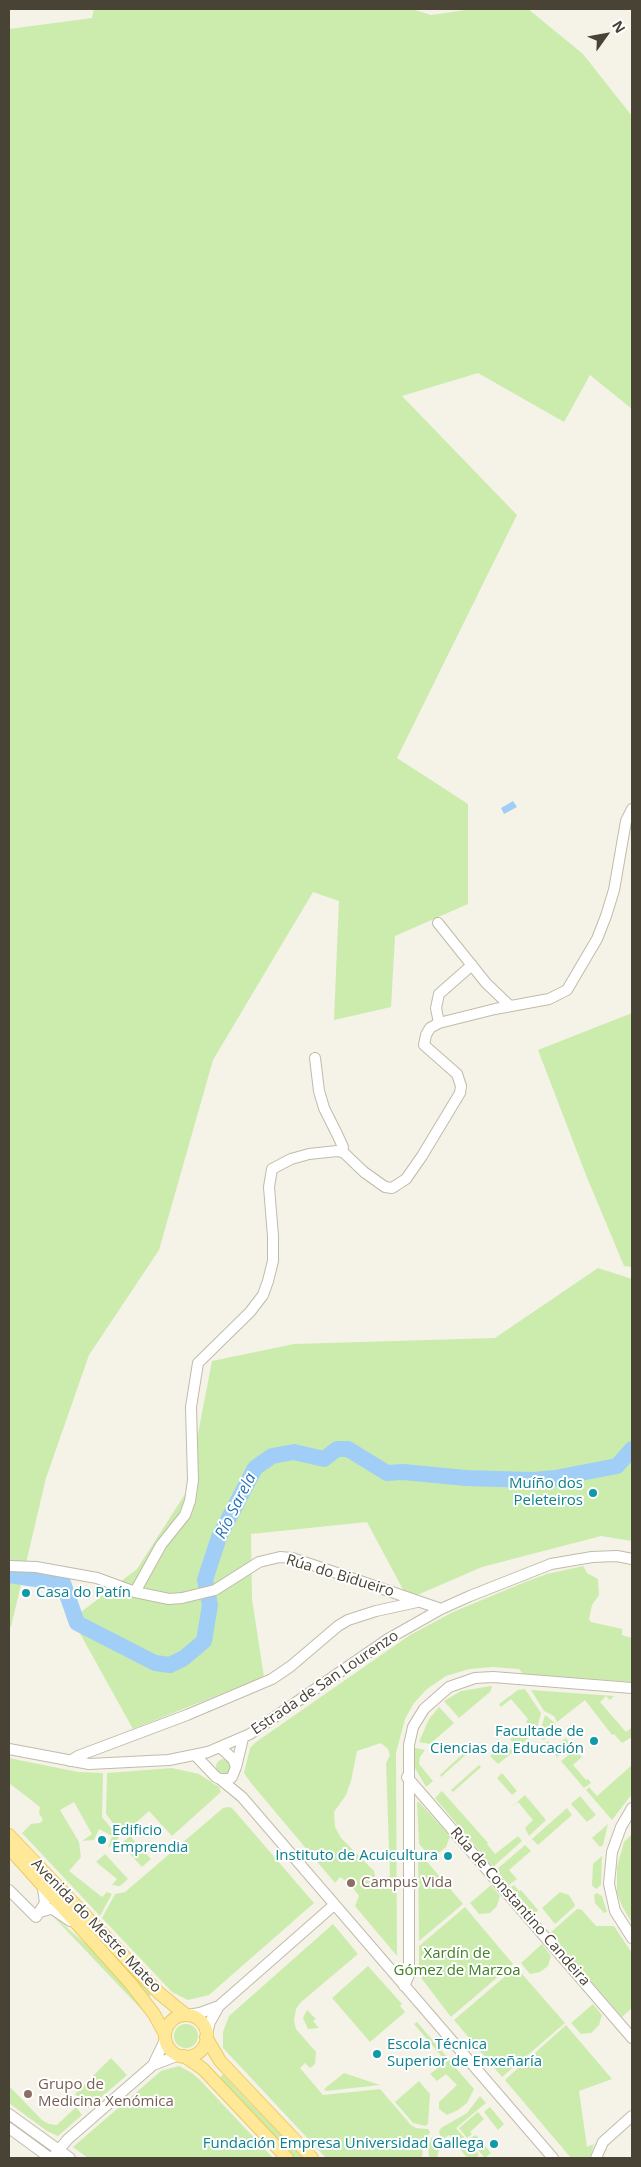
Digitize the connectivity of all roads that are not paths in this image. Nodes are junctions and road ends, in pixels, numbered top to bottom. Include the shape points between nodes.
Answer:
1 (632, 809) edge
2 (438, 922) dead end
3 (472, 965) junction
4 (510, 1006) junction
5 (439, 1023) junction
6 (315, 1058) dead end
7 (342, 1152) junction
8 (632, 1559) edge
9 (9, 1566) edge
10 (135, 1592) junction
11 (417, 1602) junction
12 (441, 1609) junction
13 (632, 1688) edge
14 (243, 1738) junction
15 (221, 1748) junction
16 (9, 1749) edge
17 (196, 1756) junction
18 (70, 1762) junction
19 (236, 1770) junction
20 (407, 1777) junction
21 (220, 1779) junction
22 (242, 1797) junction
23 (632, 1808) edge
24 (632, 1823) edge
25 (621, 1827) junction
26 (9, 1831) edge
27 (9, 1835) edge
28 (9, 1848) edge
29 (34, 1861) junction
30 (43, 1888) junction
31 (9, 1890) edge
32 (334, 1905) junction
33 (40, 1912) junction
34 (79, 1927) junction
35 (632, 1938) edge
36 (404, 1986) junction
37 (219, 2006) junction
38 (186, 2015) junction
39 (165, 2037) junction
40 (206, 2037) junction
41 (632, 2038) edge
42 (181, 2056) junction
43 (153, 2065) junction
44 (9, 2114) edge
45 (632, 2116) edge
46 (9, 2128) edge
47 (58, 2149) junction
48 (51, 2158) edge
49 (70, 2158) edge
50 (287, 2158) edge
51 (312, 2158) edge
52 (553, 2158) edge
53 (596, 2158) edge

1 - 4 street via 626,821 606,916 572,984 554,998
2 - 3 street
3 - 4 street
3 - 5 street via 439,994 436,1008
4 - 5 street
5 - 7 street via 430,1028 424,1045 457,1074 460,1093 411,1171 392,1188
6 - 7 street via 319,1091 343,1147
7 - 10 street via 330,1150 309,1154 291,1159 272,1170 269,1187 274,1236 268,1281 250,1312 198,1363 191,1406 193,1480 190,1501 185,1515 161,1545
8 - 12 street, Estrada de San Lourenzo via 592,1556 551,1564
9 - 10 street via 36,1567 97,1578
10 - 11 street, Rúa do Bidueiro via 169,1599 204,1593 215,1590 258,1562 280,1557 292,1558
11 - 12 street, Rúa do Bidueiro
11 - 18 street via 348,1620 272,1679 78,1756
12 - 14 street, Estrada de San Lourenzo via 388,1639
13 - 20 street via 493,1677 457,1683 436,1696 418,1718 410,1737
14 - 15 street, Estrada de San Lourenzo
14 - 19 street
15 - 17 street, Estrada de San Lourenzo
15 - 19 street via 233,1760
16 - 18 street, Estrada de San Lourenzo
17 - 18 street, Estrada de San Lourenzo via 101,1764
17 - 21 street
19 - 21 street via 229,1779
19 - 22 street
20 - 36 street via 408,1975
20 - 41 street, Rúa de Constantino Candeira
21 - 22 street
22 - 32 street
23 - 25 street
24 - 25 street
25 - 35 street via 612,1852 608,1884 614,1911
26 - 29 street
27 - 29 main road, Avenida do Mestre Mateo
28 - 30 main road, Avenida do Mestre Mateo
29 - 38 main road, Avenida do Mestre Mateo via 159,1993
30 - 33 street via 46,1900
30 - 34 main road, Avenida do Mestre Mateo
31 - 33 street via 36,1916
32 - 36 street
32 - 37 street
33 - 34 street via 54,1910
34 - 39 main road, Avenida do Mestre Mateo via 132,1984 154,2014
36 - 52 street
37 - 38 street
37 - 40 street
38 - 39 main road via 171,2021
38 - 40 main road via 201,2022
39 - 42 main road via 170,2049
39 - 43 street
40 - 42 main road via 200,2051 192,2056
40 - 51 main road via 220,2061
42 - 43 street
42 - 50 main road via 206,2071
43 - 47 street
44 - 47 street
45 - 53 street via 603,2142
46 - 48 street
47 - 48 street
47 - 49 street

